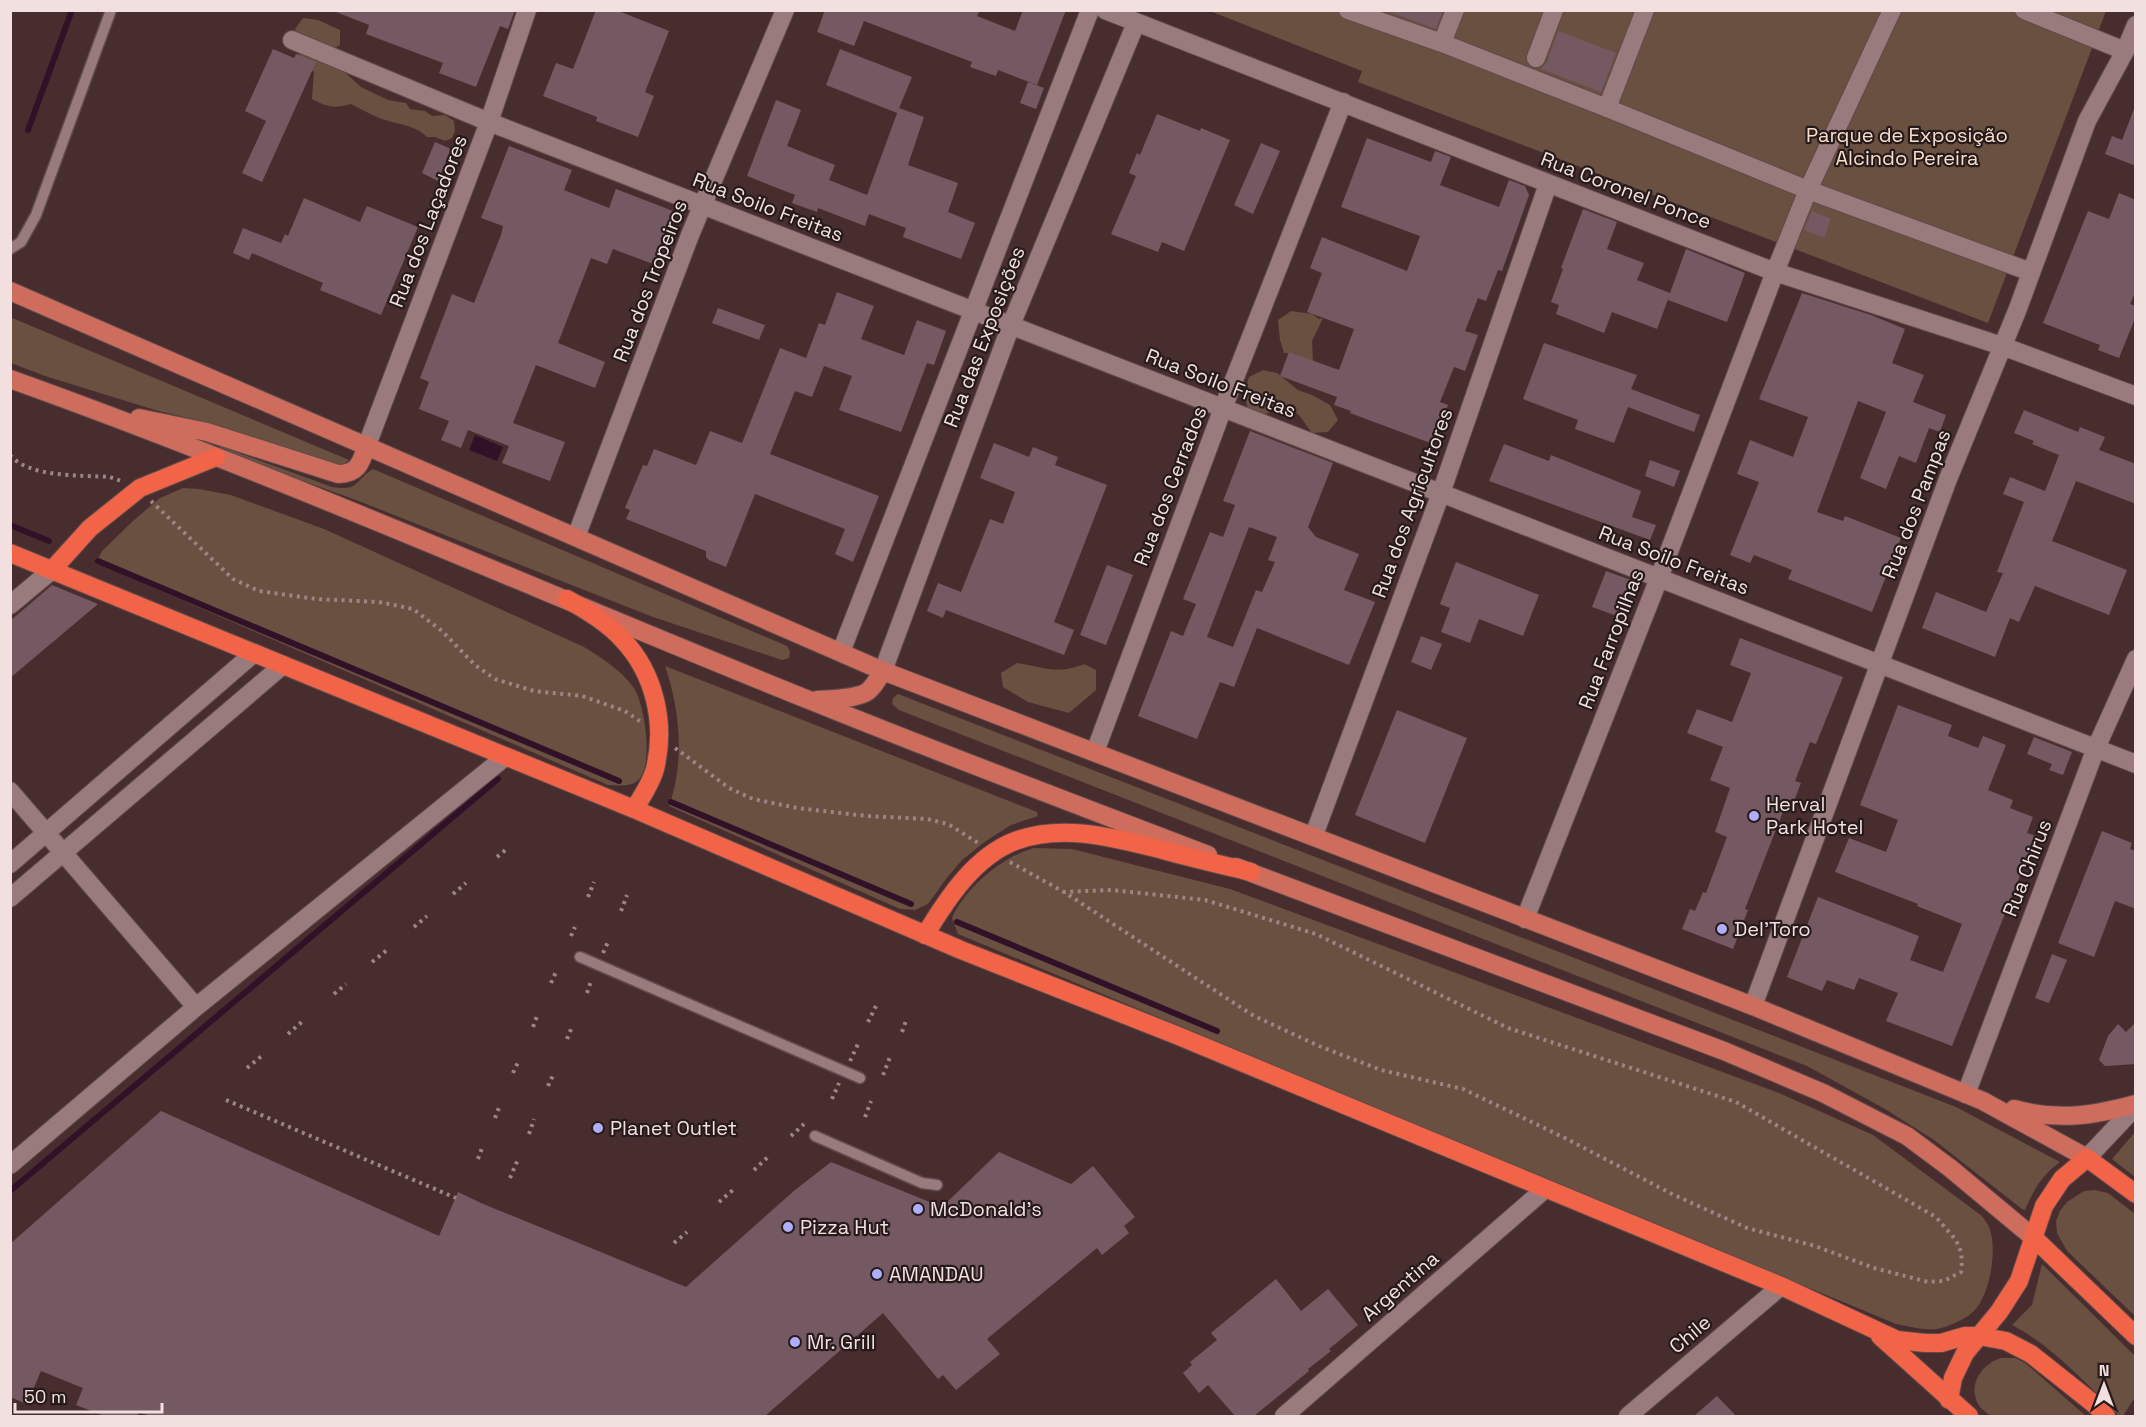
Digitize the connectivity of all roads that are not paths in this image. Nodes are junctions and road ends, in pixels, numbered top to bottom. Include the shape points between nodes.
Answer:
1 (111, 10) edge
2 (528, 10) edge
3 (785, 10) edge
4 (1090, 10) edge
5 (1106, 10) edge
6 (1455, 10) edge
7 (1554, 10) edge
8 (1645, 10) edge
9 (1892, 10) edge
10 (2024, 10) edge
11 (1354, 12) edge
12 (1136, 23) junction
13 (2136, 25) edge
14 (292, 40) dead end
15 (1442, 43) junction
16 (2125, 51) junction
17 (1536, 58) dead end
18 (1343, 102) junction
19 (1607, 108) junction
20 (489, 122) junction
21 (1548, 184) junction
22 (1808, 190) junction
23 (703, 206) junction
24 (10, 249) edge
25 (1774, 272) junction
26 (2031, 272) junction
27 (10, 291) edge
28 (974, 311) junction
29 (1011, 326) junction
30 (2002, 346) junction
31 (10, 379) edge
32 (2136, 396) edge
33 (1223, 408) junction
34 (102, 411) junction
35 (367, 445) junction
36 (216, 457) junction
37 (1441, 493) junction
38 (576, 537) junction
39 (10, 553) edge
40 (52, 570) junction
41 (1659, 578) junction
42 (567, 599) junction
43 (10, 605) edge
44 (841, 652) junction
45 (254, 653) junction
46 (2136, 659) edge
47 (1881, 664) junction
48 (283, 665) junction
49 (883, 671) junction
50 (809, 700) junction
51 (2096, 748) junction
52 (1095, 752) junction
53 (505, 757) junction
54 (2136, 764) edge
55 (10, 791) edge
56 (634, 810) junction
57 (46, 833) junction
58 (1314, 835) junction
59 (64, 853) junction
60 (10, 864) edge
61 (1251, 872) junction
62 (10, 898) edge
63 (1525, 919) junction
64 (925, 935) junction
65 (580, 957) dead end
66 (1754, 1006) junction
67 (196, 1007) junction
68 (860, 1078) dead end
69 (1966, 1094) junction
70 (1983, 1101) junction
71 (2136, 1105) edge
72 (815, 1136) dead end
73 (2087, 1158) junction
74 (10, 1165) edge
75 (937, 1185) dead end
76 (1545, 1189) junction
77 (2136, 1194) edge
78 (2034, 1238) junction
79 (1781, 1286) junction
80 (1872, 1329) junction
81 (1979, 1336) junction
82 (2136, 1336) edge
83 (1949, 1400) junction
84 (1284, 1416) edge
85 (1628, 1416) edge
86 (1969, 1416) edge
87 (2106, 1416) edge

1 - 24 lane via 36,215 21,242
2 - 20 street, Rua dos Laçadores
3 - 23 street, Rua dos Tropeiros
4 - 28 street, Rua das Exposições
5 - 12 street, Rua Coronel Ponce
6 - 15 street
7 - 17 street
8 - 19 street
9 - 22 street, Rua Farropilhas
10 - 16 street
11 - 15 street
12 - 18 street, Rua Coronel Ponce
12 - 29 street, Rua das Exposições
13 - 16 street, Rua dos Pampas
14 - 20 street, Rua Soilo Freitas
15 - 19 street
16 - 26 street, Rua dos Pampas via 2087,121
18 - 21 street, Rua Coronel Ponce
18 - 33 street, Rua dos Cerrados
19 - 22 street
20 - 23 street, Rua Soilo Freitas
20 - 35 street, Rua dos Laçadores
21 - 25 street, Rua Coronel Ponce
21 - 37 street, Rua dos Agricultores
22 - 25 street, Rua Farropilhas
22 - 26 street
23 - 28 street, Rua Soilo Freitas
23 - 38 street, Rua dos Tropeiros
25 - 30 street, Rua Coronel Ponce
25 - 41 street, Rua Farropilhas
26 - 30 street, Rua dos Pampas
27 - 35 main road
28 - 29 street, Rua Soilo Freitas
28 - 44 street, Rua das Exposições
29 - 33 street, Rua Soilo Freitas
29 - 49 street, Rua das Exposições
30 - 32 street, Rua Coronel Ponce
30 - 47 street, Rua dos Pampas via 1948,479
31 - 34 main road
33 - 37 street, Rua Soilo Freitas
33 - 52 street, Rua dos Cerrados
34 - 35 main road via 207,432 338,474 355,469
34 - 36 main road
35 - 38 main road
36 - 40 highway via 140,488 90,528
36 - 42 main road
37 - 41 street, Rua Soilo Freitas
37 - 58 street, Rua dos Agricultores
38 - 44 main road
39 - 40 highway
40 - 43 street
40 - 45 highway
41 - 47 street, Rua Soilo Freitas
41 - 63 street, Rua Farropilhas
42 - 50 main road
42 - 56 highway via 623,640 644,668 657,701 660,736 655,770
44 - 49 main road
45 - 48 highway
45 - 57 street
46 - 51 street, Rua Chirus
47 - 51 street, Rua Soilo Freitas
47 - 66 street, Rua dos Pampas
48 - 53 highway
48 - 59 street
49 - 50 main road via 865,693
49 - 52 main road
50 - 61 main road
51 - 54 street, Rua Soilo Freitas
51 - 69 street, Rua Chirus
52 - 58 main road
53 - 56 highway
53 - 67 street
55 - 57 street
56 - 64 highway
57 - 59 street
57 - 60 street
58 - 63 main road
59 - 62 street
59 - 67 street
61 - 64 highway via 1115,838 1062,832 1036,834 994,853 970,873 943,905
61 - 78 main road via 1724,1051 1823,1093 1907,1136
63 - 66 main road
64 - 76 highway
65 - 68 lane
66 - 69 main road
67 - 74 street
69 - 70 main road
70 - 71 main road via 2036,1115 2067,1117
70 - 73 main road
71 - 73 street
72 - 75 lane via 922,1183
73 - 77 highway
73 - 78 highway via 2062,1179 2044,1206
76 - 79 highway
76 - 84 street, Argentina
78 - 81 highway via 2019,1281
78 - 82 highway
79 - 80 highway
79 - 85 street, Chile
80 - 81 highway via 1897,1340 1925,1343
80 - 83 highway
81 - 83 highway via 1953,1378
81 - 87 highway via 2006,1341 2031,1353
83 - 86 highway

